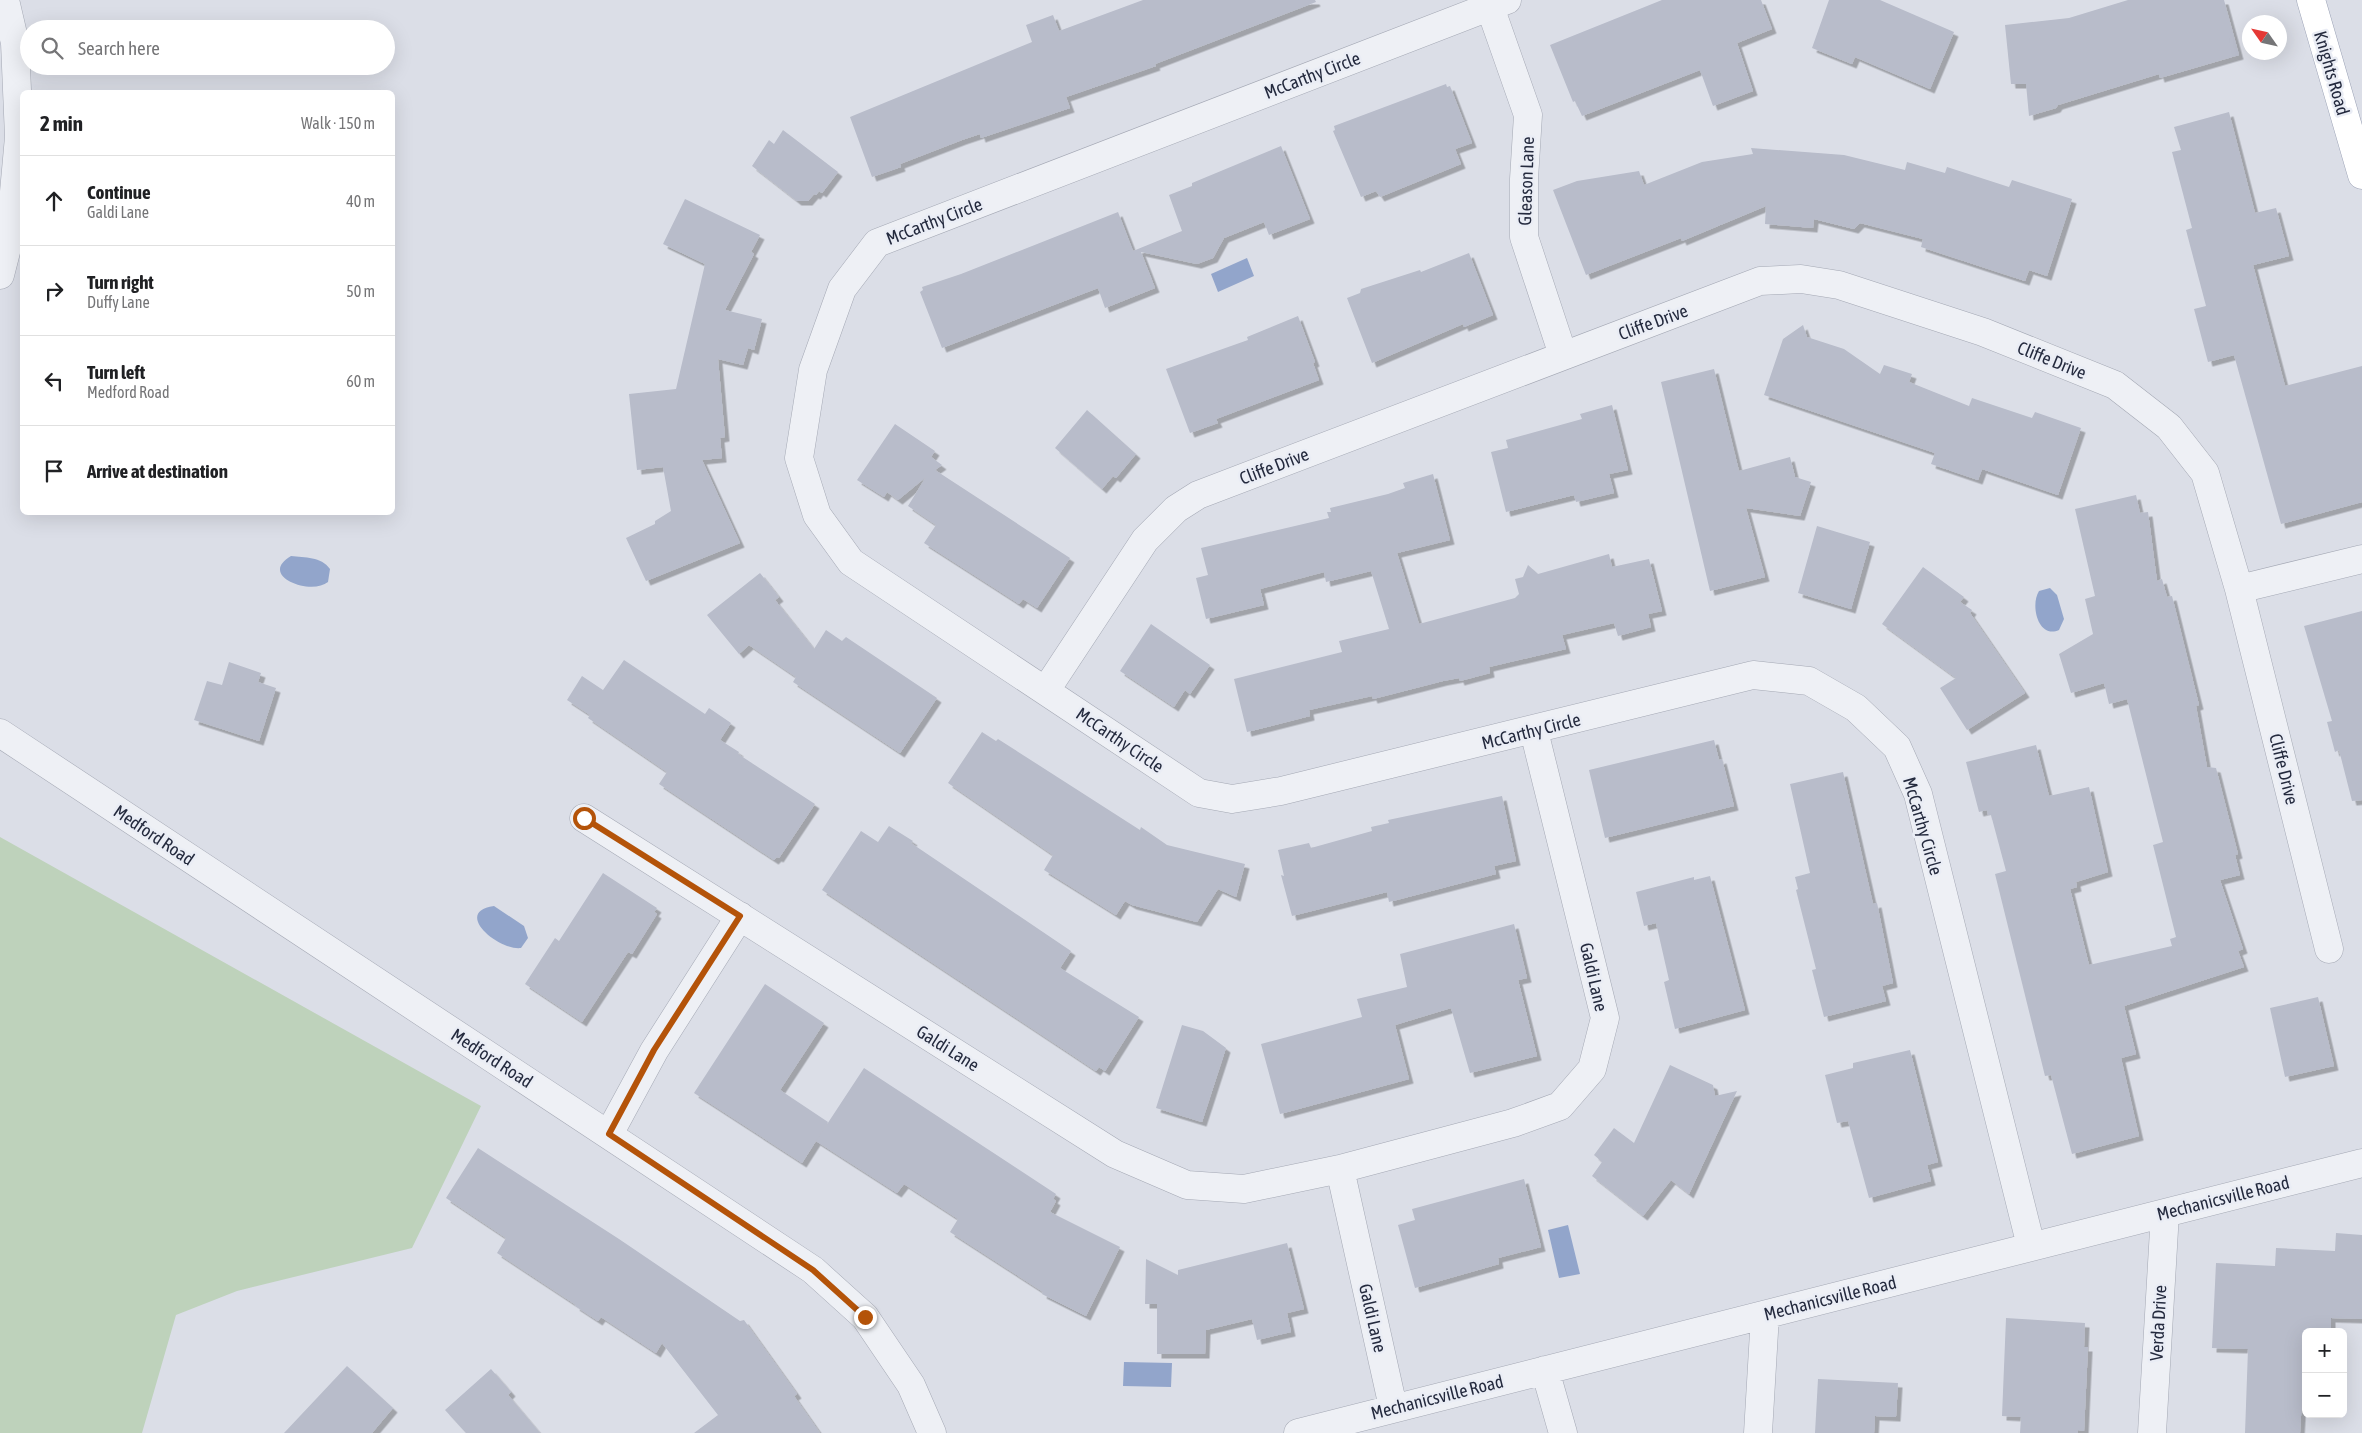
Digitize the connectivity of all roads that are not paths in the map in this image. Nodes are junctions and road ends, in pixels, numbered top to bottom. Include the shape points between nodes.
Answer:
1 (5, 0) edge
2 (2311, 0) edge
3 (1498, 3) edge
4 (2362, 175) edge
5 (0, 275) edge
6 (1563, 355) junction
7 (2362, 559) edge
8 (2239, 589) junction
9 (1046, 690) junction
10 (1534, 731) junction
11 (0, 733) edge
12 (584, 818) dead end
13 (740, 916) junction
14 (2329, 949) dead end
15 (609, 1134) junction
16 (2362, 1163) edge
17 (1340, 1169) junction
18 (2165, 1213) junction
19 (2031, 1246) junction
20 (1765, 1315) junction
21 (1545, 1370) junction
22 (1393, 1407) junction
23 (932, 1433) edge
24 (1298, 1433) edge
25 (1563, 1433) edge
26 (1758, 1433) edge
27 (2152, 1433) edge

1 - 5 street via 15,42 19,137 10,236
2 - 4 main road, Knights Road
3 - 6 street, Gleason Lane via 1528,115 1524,236
3 - 9 street, McCarthy Circle via 877,243 842,289 813,370 799,458 817,515 851,562
6 - 8 street, Cliffe Drive via 1760,281 1801,279 1839,285 1983,332 2115,385 2169,427 2205,473
6 - 9 street, Cliffe Drive via 1198,495 1176,509 1145,540
7 - 8 street
8 - 14 street, Cliffe Drive
9 - 10 street, McCarthy Circle via 1199,793 1232,800
10 - 17 street, Galdi Lane via 1605,1018 1592,1069 1560,1106 1513,1123
10 - 19 street, McCarthy Circle via 1753,675 1809,681 1856,708 1898,747 1918,794
11 - 15 street, Medford Road
12 - 13 street, Galdi Lane
13 - 15 street via 654,1050
13 - 17 street, Galdi Lane via 1115,1154 1187,1185 1244,1189
15 - 23 street, Medford Road via 813,1270 865,1317 911,1385
16 - 18 street, Mechanicsville Road
17 - 22 street, Galdi Lane
18 - 19 street, Mechanicsville Road
18 - 27 street, Verda Drive
19 - 20 street, Mechanicsville Road
20 - 21 street, Mechanicsville Road
20 - 26 street
21 - 22 street, Mechanicsville Road
21 - 25 street
22 - 24 street, Mechanicsville Road

